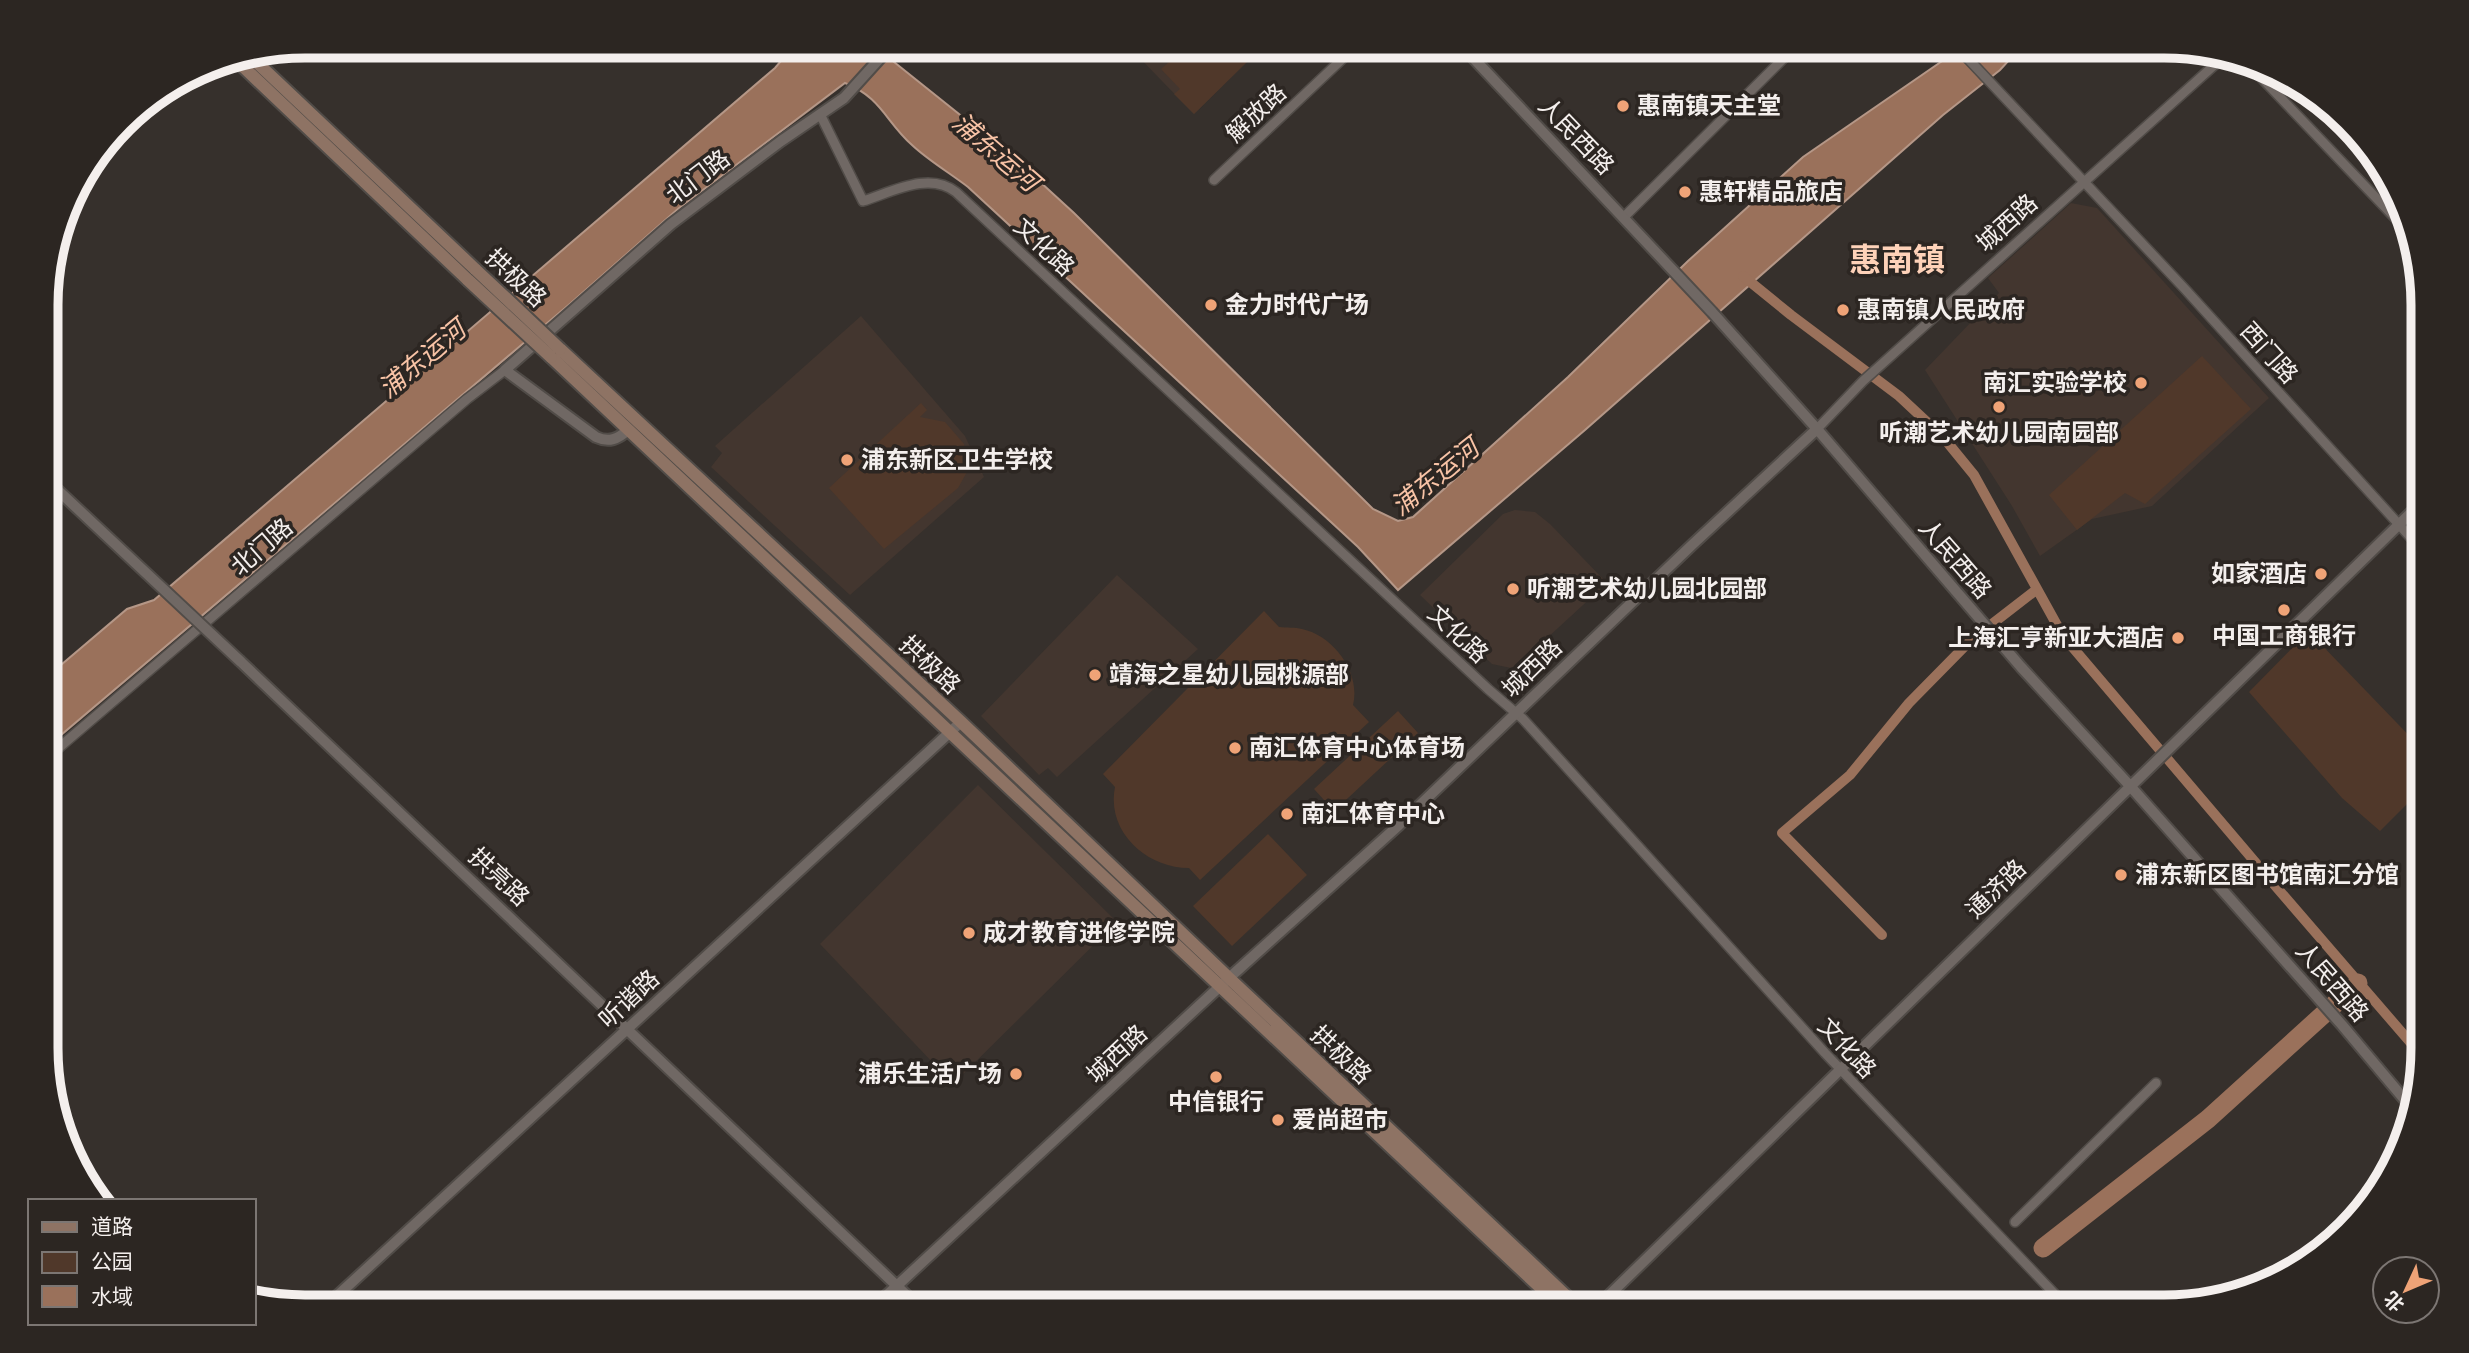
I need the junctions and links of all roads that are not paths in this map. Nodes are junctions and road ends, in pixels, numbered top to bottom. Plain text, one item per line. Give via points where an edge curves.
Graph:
1 (881, 58) edge
2 (1343, 58) edge
3 (1473, 58) edge
4 (1784, 58) edge
5 (1967, 58) edge
6 (257, 63) edge
7 (2216, 64) edge
8 (242, 66) edge
9 (2262, 79) edge
10 (820, 114) junction
11 (1214, 180) dead end
12 (2084, 182) junction
13 (1624, 217) junction
14 (2394, 217) edge
15 (472, 275) junction
16 (556, 353) junction
17 (505, 370) junction
18 (628, 429) junction
19 (1817, 429) junction
20 (58, 490) edge
21 (2411, 513) edge
22 (2398, 525) junction
23 (2411, 539) edge
24 (1516, 712) junction
25 (961, 722) junction
26 (950, 733) junction
27 (58, 748) edge
28 (2131, 787) junction
29 (1225, 982) junction
30 (628, 1029) junction
31 (1841, 1070) junction
32 (2157, 1083) dead end
33 (2405, 1100) edge
34 (2015, 1222) dead end
35 (897, 1286) junction
36 (338, 1295) edge
37 (887, 1295) edge
38 (906, 1295) edge
39 (1550, 1295) edge
40 (1565, 1295) edge
41 (1609, 1295) edge
42 (2056, 1295) edge

1 - 10 street, 北门路 via 849,93
2 - 11 street, 解放路
3 - 13 street, 人民西路
4 - 13 street
5 - 12 street, 西门路
6 - 15 main road, 拱极路
7 - 12 street, 城西路
8 - 15 main road, 拱极路
9 - 14 street
10 - 17 street, 北门路 via 671,224
10 - 24 street, 文化路 via 863,201 923,183 938,183 956,192
12 - 19 street, 城西路 via 1863,381
12 - 22 street, 西门路
13 - 19 street, 人民西路
15 - 16 main road, 拱极路, bridge
16 - 18 main road, 拱极路
16 - 25 main road, 拱极路
17 - 18 street via 596,437 614,439
17 - 27 street, 北门路
18 - 26 main road, 拱极路
19 - 24 street, 城西路
19 - 28 street, 人民西路 via 2011,656
20 - 30 street, 拱亮路, bridge
21 - 22 street, 通济路
22 - 23 street, 西门路
22 - 28 street, 通济路
24 - 29 street, 城西路
24 - 31 street, 文化路
25 - 26 street, 听谐路
25 - 29 main road, 拱极路
26 - 29 main road, 拱极路
26 - 30 street, 听谐路
28 - 31 street, 通济路
28 - 33 street, 人民西路
29 - 35 street, 城西路
29 - 39 main road, 拱极路
29 - 40 main road, 拱极路
30 - 35 street, 拱亮路
30 - 36 street, 听谐路
31 - 41 street, 通济路
31 - 42 street, 文化路
32 - 34 street
35 - 37 street, 城西路
35 - 38 street, 拱亮路

